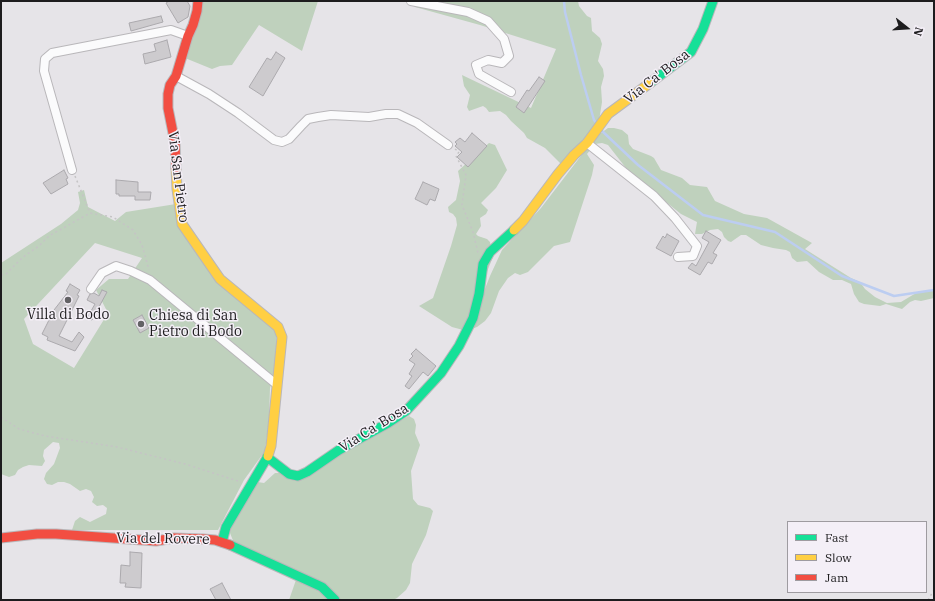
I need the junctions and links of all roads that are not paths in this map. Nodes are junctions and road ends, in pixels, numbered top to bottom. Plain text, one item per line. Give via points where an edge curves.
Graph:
1 (198, 1) edge
2 (411, 1) edge
3 (713, 1) edge
4 (188, 36) junction
5 (176, 76) junction
6 (511, 92) dead end
7 (587, 143) junction
8 (448, 145) road end
9 (72, 170) road end
10 (678, 257) dead end
11 (91, 289) dead end
12 (276, 384) junction
13 (267, 458) junction
14 (1, 538) edge
15 (222, 542) junction
16 (335, 600) edge

1 - 4 street, Via San Pietro
2 - 6 street via 468,12 488,21 504,39 509,56 502,63 488,60 476,65 479,74
3 - 7 street, Via Ca' Bosa via 692,52 608,114
4 - 5 street, Via San Pietro
4 - 9 street via 171,30 52,53 45,59 44,71
5 - 8 street via 209,94 274,140 289,140 308,120 318,117 398,114 417,122
5 - 12 street, Via San Pietro via 170,85 168,108 175,143 182,224 220,279 278,328 282,338
7 - 10 street via 654,196 675,218 697,246 693,256
7 - 13 street, Via Ca' Bosa via 558,174 523,221 490,252 483,264 479,294 472,318 459,346 441,373 406,411 298,476 289,474
11 - 12 street via 102,273 116,266 150,280
12 - 13 street, Via San Pietro via 271,446
13 - 15 street, Via San Pietro via 226,527
14 - 15 street, Via del Rovere via 56,534 156,541 174,538
15 - 16 street, Via del Rovere via 322,587

